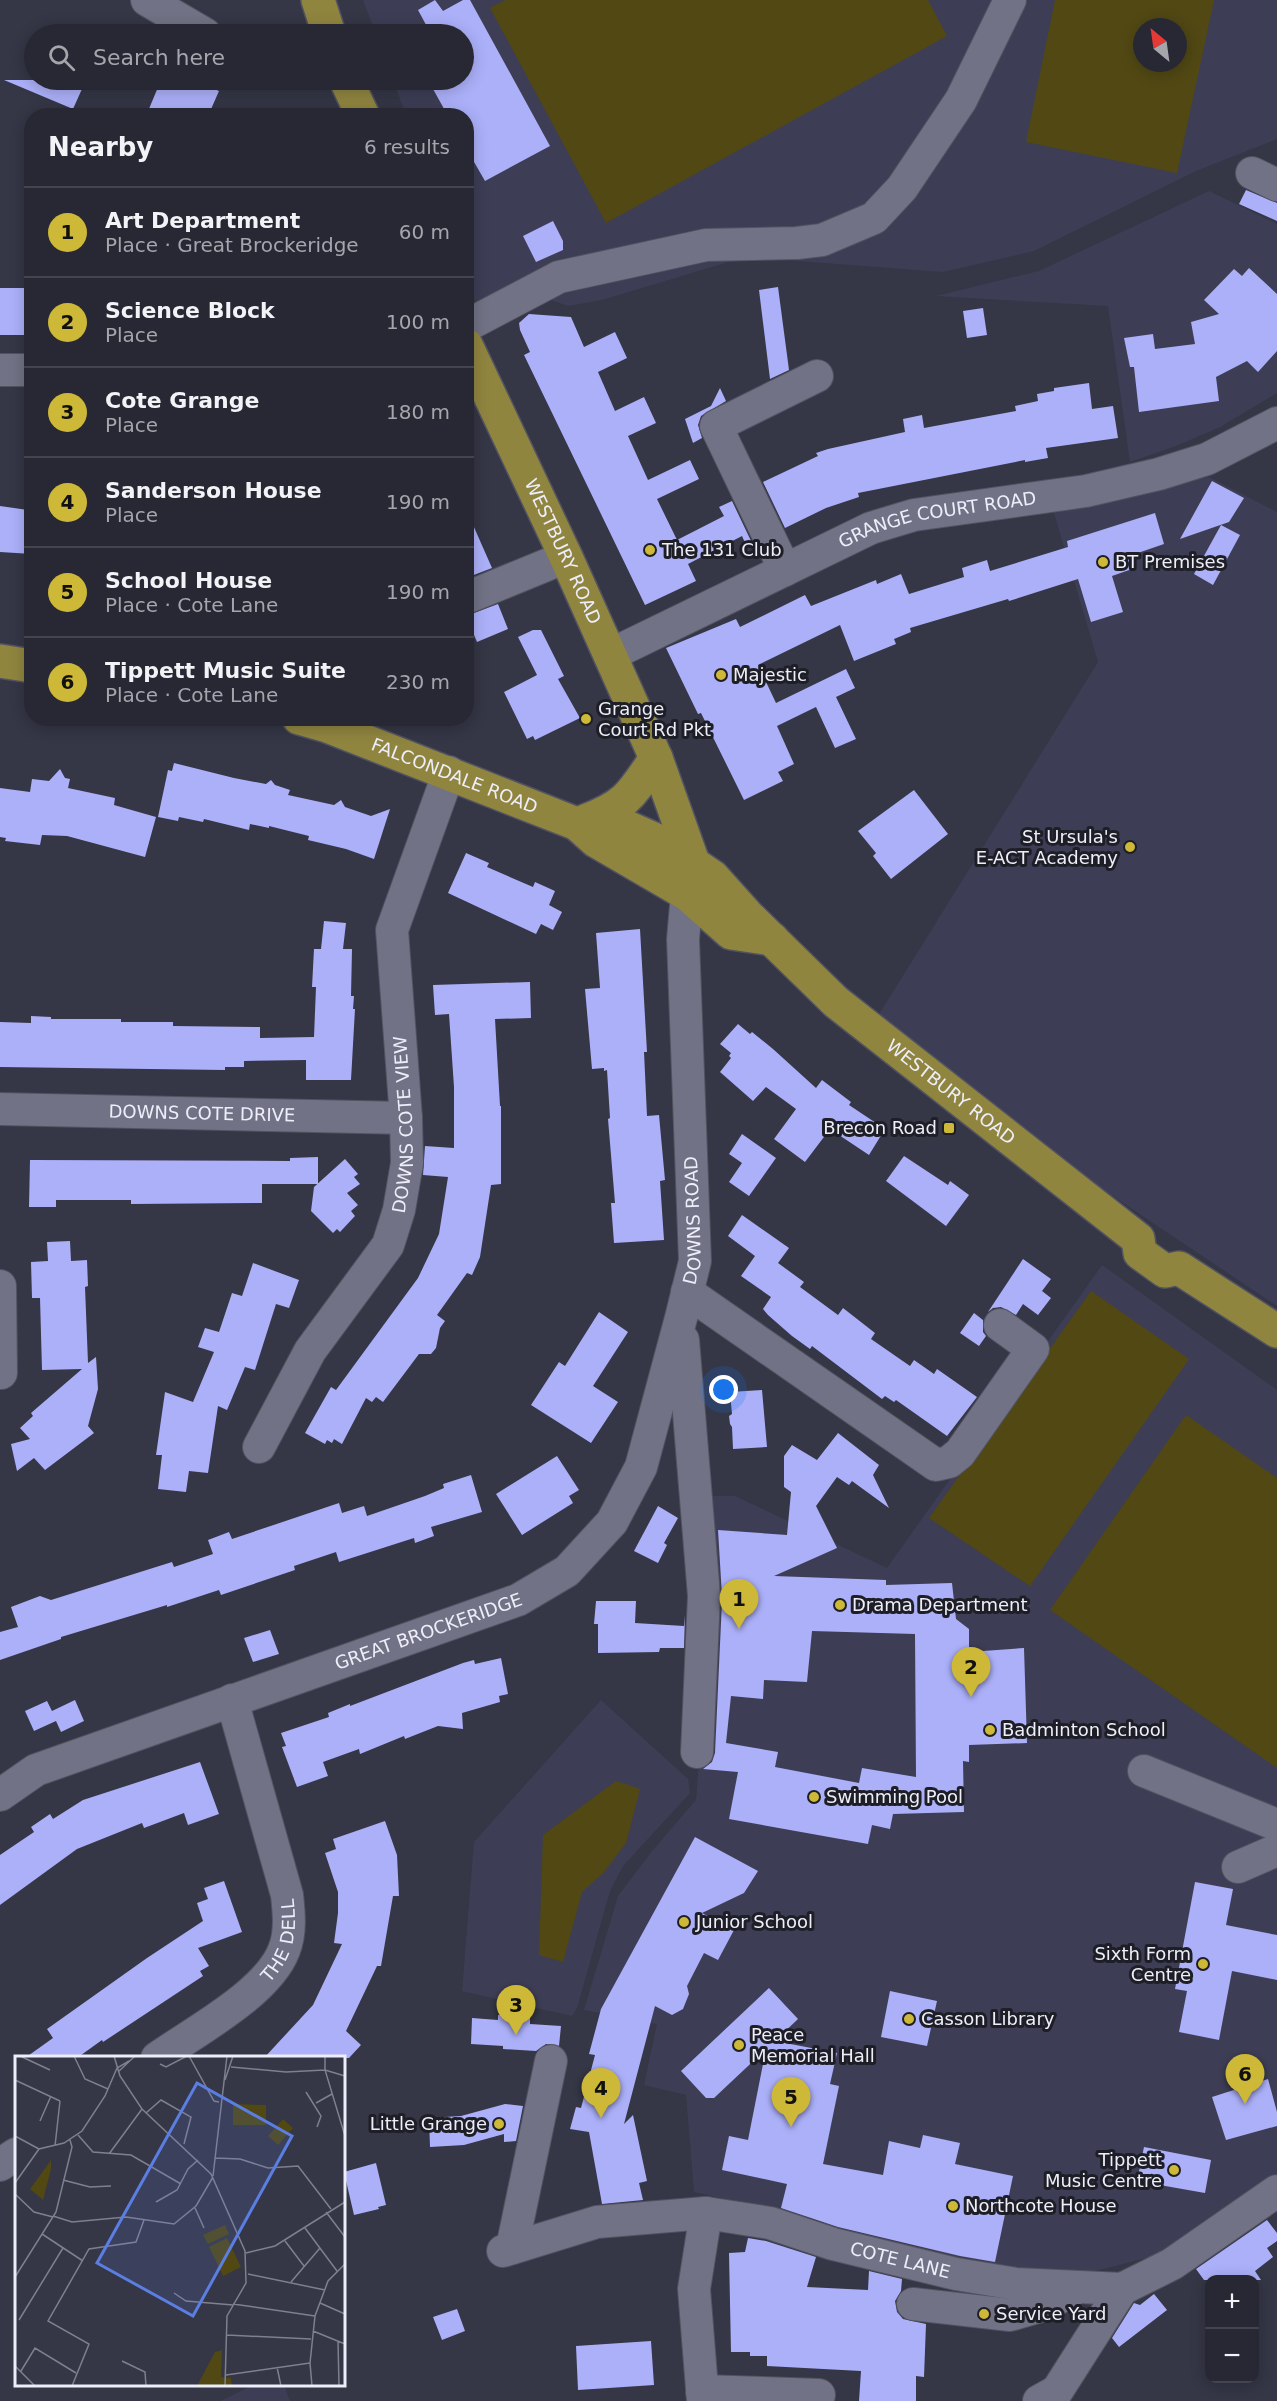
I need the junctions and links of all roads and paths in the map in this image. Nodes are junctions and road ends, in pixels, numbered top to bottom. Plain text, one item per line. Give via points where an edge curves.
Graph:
1 (147, 0) edge
2 (318, 0) edge
3 (1010, 0) edge
4 (188, 24) edge
5 (326, 24) edge
6 (351, 90) edge
7 (359, 108) edge
8 (474, 322) edge
9 (474, 362) edge
10 (0, 370) edge
11 (24, 370) edge
12 (818, 376) dead end
13 (1277, 423) edge
14 (566, 557) junction
15 (785, 570) junction
16 (474, 595) edge
17 (610, 655) junction
18 (0, 661) edge
19 (24, 665) edge
20 (327, 726) edge
21 (656, 759) junction
22 (449, 772) junction
23 (577, 824) junction
24 (691, 879) junction
25 (0, 1109) edge
26 (406, 1118) junction
27 (0, 1286) edge
28 (684, 1305) junction
29 (1000, 1326) dead end
30 (1277, 1331) edge
31 (1, 1373) edge
32 (259, 1447) dead end
33 (232, 1700) junction
34 (697, 1752) dead end
35 (1144, 1771) dead end
36 (0, 1795) edge
37 (1277, 1825) edge
38 (1277, 1850) edge
39 (1238, 1867) dead end
40 (160, 2056) edge
41 (551, 2061) dead end
42 (15, 2155) edge
43 (0, 2165) edge
44 (1277, 2191) edge
45 (706, 2213) junction
46 (1078, 2287) junction
47 (1122, 2289) junction
48 (913, 2304) dead end
49 (703, 2396) edge
50 (819, 2396) dead end
51 (1058, 2398) edge

1 - 4 street
2 - 5 main road
3 - 8 street via 961,100 902,188 874,218 822,240 706,245 559,278
6 - 7 main road
9 - 14 main road, WESTBURY ROAD
10 - 11 street
12 - 15 street via 716,426
13 - 15 street, GRANGE COURT ROAD via 1207,459 1159,474 1086,491 914,515 871,528
14 - 16 street
14 - 17 main road, WESTBURY ROAD
15 - 17 street, GRANGE COURT ROAD
17 - 21 main road, WESTBURY ROAD
18 - 19 main road
20 - 22 main road, FALCONDALE ROAD
21 - 23 main road via 630,797 609,812
21 - 24 main road, WESTBURY ROAD
22 - 23 main road, FALCONDALE ROAD
22 - 26 street, DOWNS COTE VIEW via 392,930
23 - 24 main road, WESTBURY ROAD via 618,823 663,843
24 - 28 street, DOWNS ROAD via 683,939 695,1262
24 - 30 main road, WESTBURY ROAD via 713,877 836,1002 1138,1239 1153,1236 1178,1254 1179,1268
25 - 26 street, DOWNS COTE DRIVE
26 - 32 street, DOWNS COTE VIEW via 407,1163 388,1245 310,1351
27 - 31 street
28 - 29 street, DOWNS ROAD via 936,1465 949,1462 960,1453 1033,1349
28 - 33 street, GREAT BROCKERIDGE via 641,1467 612,1522 567,1571 518,1600
28 - 34 street via 704,1596
33 - 36 street, GREAT BROCKERIDGE via 36,1770
33 - 40 street, THE DELL via 287,1895 289,1922 284,1950 254,1991
35 - 37 street
38 - 39 street
41 - 45 street, COTE LANE via 508,2250 597,2222
42 - 43 street
44 - 47 street, COTE LANE via 1172,2264
45 - 46 street, COTE LANE via 770,2223 832,2244 956,2274 1016,2284
45 - 49 street via 694,2289
46 - 47 street, COTE LANE
46 - 48 street via 1048,2304 1010,2315
47 - 51 street
49 - 50 street

